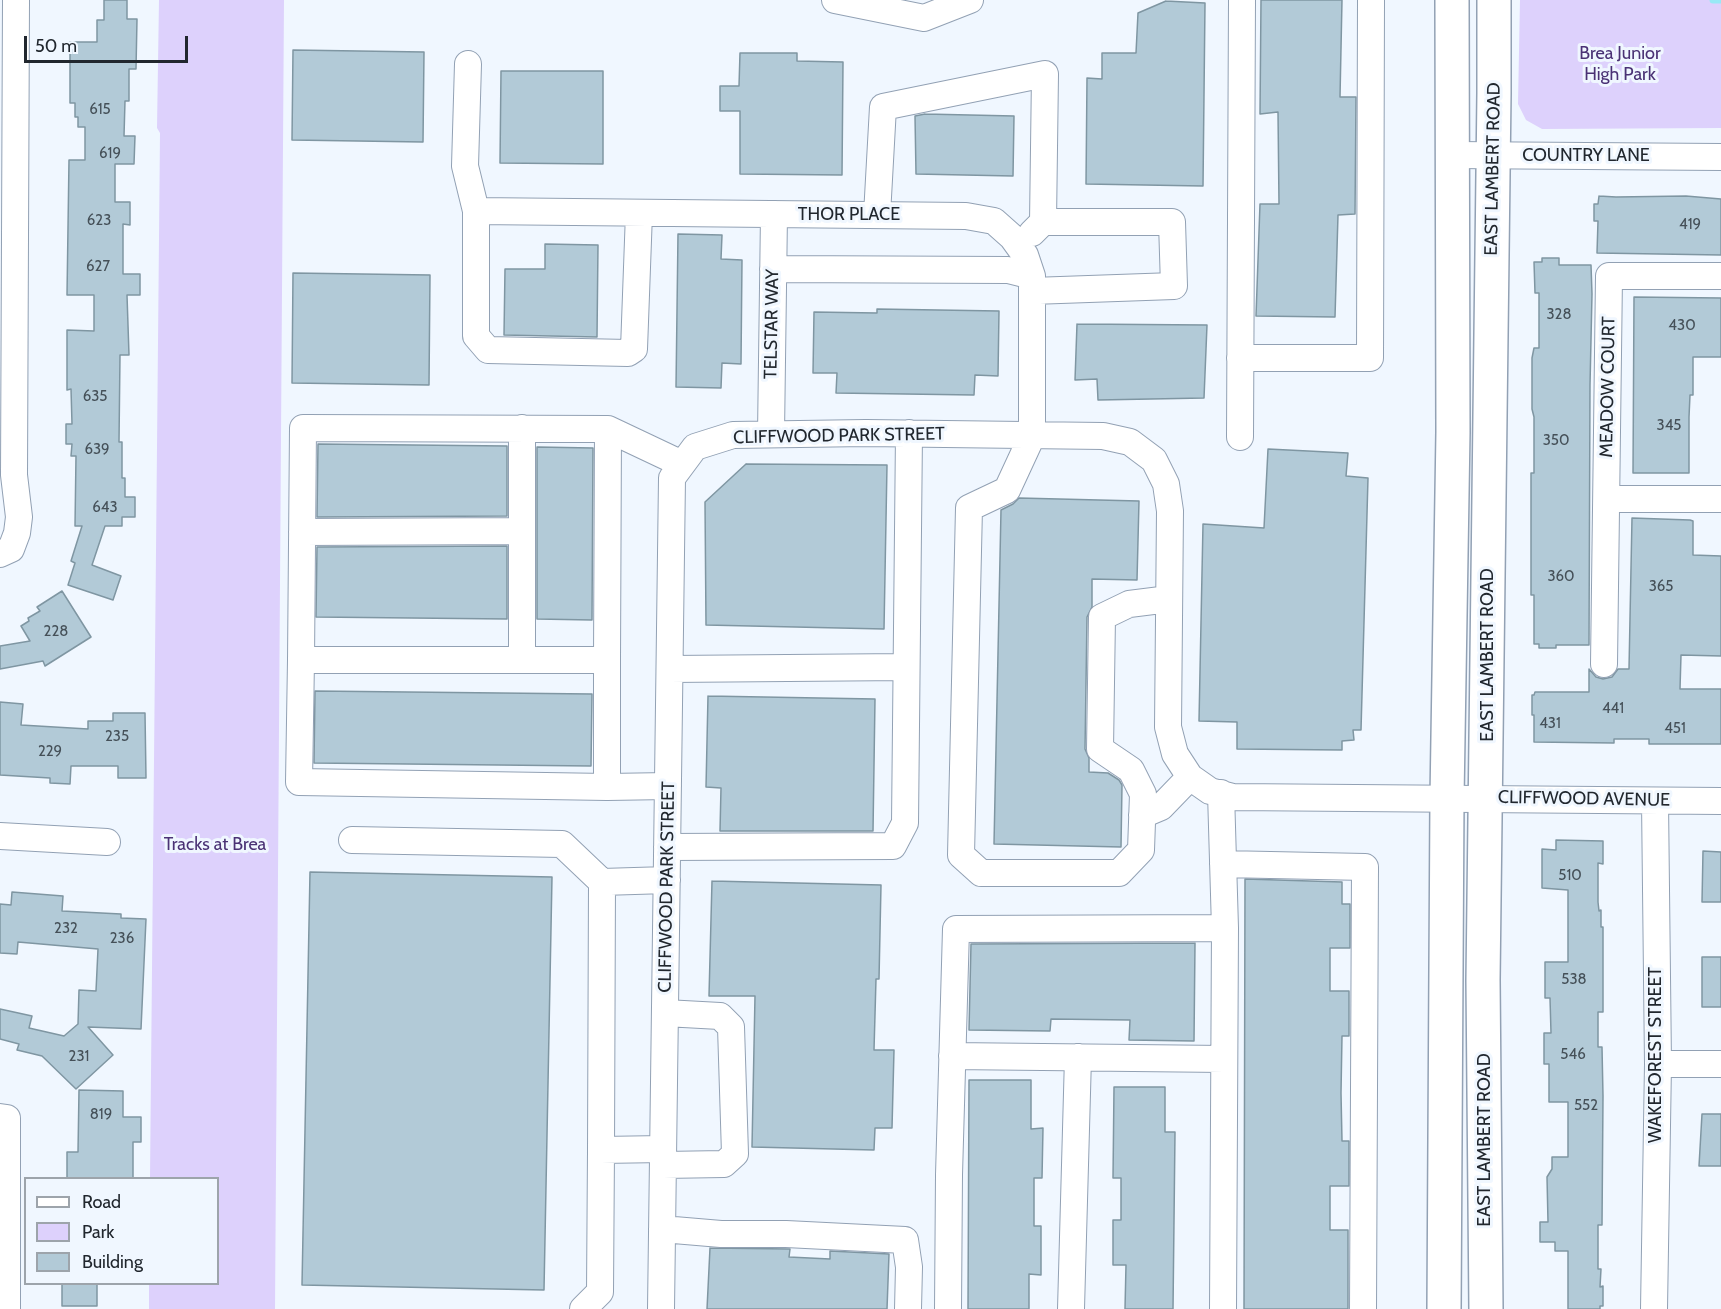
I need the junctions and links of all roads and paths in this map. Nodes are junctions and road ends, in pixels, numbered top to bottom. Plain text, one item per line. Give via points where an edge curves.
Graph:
1 (16, 0) edge
2 (835, 0) edge
3 (970, 0) edge
4 (1242, 0) edge
5 (1371, 0) edge
6 (1452, 0) edge
7 (1494, 0) edge
8 (8, 42) edge
9 (468, 64) dead end
10 (1452, 155) junction
11 (1494, 155) junction
12 (1721, 157) edge
13 (476, 211) junction
14 (639, 213) junction
15 (774, 214) junction
16 (877, 215) junction
17 (1043, 222) junction
18 (1019, 247) junction
19 (773, 269) junction
20 (1721, 276) edge
21 (1032, 283) junction
22 (1240, 358) junction
23 (522, 428) junction
24 (608, 429) junction
25 (909, 433) junction
26 (771, 434) junction
27 (1032, 436) junction
28 (1240, 437) dead end
29 (682, 464) junction
30 (1607, 499) junction
31 (1721, 499) edge
32 (522, 531) junction
33 (302, 532) junction
34 (6, 552) edge
35 (1169, 599) junction
36 (301, 660) junction
37 (522, 660) junction
38 (607, 660) junction
39 (1604, 664) dead end
40 (905, 667) junction
41 (670, 669) junction
42 (1190, 777) junction
43 (668, 786) junction
44 (607, 787) junction
45 (1221, 793) junction
46 (1447, 798) junction
47 (1487, 798) junction
48 (1655, 801) junction
49 (1721, 801) edge
50 (1142, 815) junction
51 (0, 836) edge
52 (352, 840) dead end
53 (107, 842) dead end
54 (668, 847) junction
55 (1223, 864) junction
56 (667, 880) junction
57 (602, 882) junction
58 (1225, 928) junction
59 (665, 1013) junction
60 (952, 1056) junction
61 (1078, 1058) junction
62 (1224, 1059) junction
63 (1658, 1064) junction
64 (1721, 1064) edge
65 (4, 1117) edge
66 (601, 1150) junction
67 (663, 1157) junction
68 (663, 1229) junction
69 (7, 1309) edge
70 (583, 1309) edge
71 (662, 1309) edge
72 (908, 1309) edge
73 (948, 1309) edge
74 (1071, 1309) edge
75 (1224, 1309) edge
76 (1363, 1309) edge
77 (1444, 1309) edge
78 (1486, 1309) edge
79 (1654, 1309) edge

1 - 8 street
2 - 3 street via 924,18
4 - 22 street
5 - 22 street via 1370,358
6 - 10 main road, EAST LAMBERT ROAD
7 - 11 main road, EAST LAMBERT ROAD
8 - 34 street via 14,475 18,517 17,533
9 - 13 street via 465,166
10 - 11 street, COUNTRY LANE
10 - 46 main road, EAST LAMBERT ROAD
11 - 12 street, COUNTRY LANE
11 - 47 main road, EAST LAMBERT ROAD
13 - 14 street, THOR PLACE
13 - 14 street via 476,336 488,350 616,353 634,349
14 - 15 street, THOR PLACE
15 - 16 street, THOR PLACE
15 - 19 street, TELSTAR WAY
16 - 17 street via 883,107 1045,74
16 - 18 street, THOR PLACE via 966,216 994,221
17 - 18 street
17 - 21 street via 1172,222 1174,286
18 - 21 street, THOR PLACE
19 - 21 street via 1008,270
19 - 26 street, TELSTAR WAY
20 - 30 street, MEADOW COURT via 1610,276
21 - 27 street, THOR PLACE
22 - 28 street
23 - 24 street
23 - 32 street
23 - 33 street via 303,428
24 - 29 street
24 - 38 street
25 - 26 street, CLIFFWOOD PARK STREET
25 - 27 street, CLIFFWOOD PARK STREET
25 - 40 street
26 - 29 street, CLIFFWOOD PARK STREET via 733,435 694,447
27 - 35 street, CLIFFWOOD PARK STREET via 1103,436 1130,442 1154,460 1166,484 1170,511
27 - 50 street via 1007,490 969,508 962,855 981,873 1119,873 1141,850
29 - 41 street, CLIFFWOOD PARK STREET via 672,478
30 - 31 street
30 - 39 street, MEADOW COURT
32 - 33 street
32 - 37 street
33 - 36 street
35 - 42 street, CLIFFWOOD PARK STREET via 1168,727 1175,754
35 - 50 street via 1129,604 1102,617 1100,749 1131,770 1143,794
36 - 37 street
36 - 44 street via 299,782
37 - 38 street
38 - 44 street
40 - 41 street
40 - 54 street via 905,823 893,846
41 - 43 street, CLIFFWOOD PARK STREET
42 - 45 street, CLIFFWOOD PARK STREET via 1210,791
42 - 50 street via 1161,807
43 - 44 street
43 - 54 street, CLIFFWOOD PARK STREET
45 - 46 street, CLIFFWOOD PARK STREET via 1233,797
45 - 55 street
46 - 47 street, CLIFFWOOD AVENUE
46 - 77 main road, EAST LAMBERT ROAD
47 - 48 street, CLIFFWOOD AVENUE
47 - 78 main road, EAST LAMBERT ROAD
48 - 49 street, CLIFFWOOD AVENUE
48 - 63 street, WAKEFOREST STREET
51 - 53 street
52 - 57 street via 562,844
54 - 56 street, CLIFFWOOD PARK STREET
55 - 58 street
55 - 76 street via 1365,867
56 - 57 street
56 - 59 street, CLIFFWOOD PARK STREET
57 - 66 street
58 - 60 street via 956,929
58 - 62 street
59 - 67 street, CLIFFWOOD PARK STREET
59 - 67 street via 720,1016 730,1027 735,1154 724,1164
60 - 61 street
60 - 73 street
61 - 62 street
61 - 74 street
62 - 75 street
63 - 64 street
63 - 79 street, WAKEFOREST STREET
65 - 69 street
66 - 67 street
66 - 70 street via 600,1292
67 - 68 street, CLIFFWOOD PARK STREET
68 - 71 street, CLIFFWOOD PARK STREET
68 - 72 street via 905,1240

